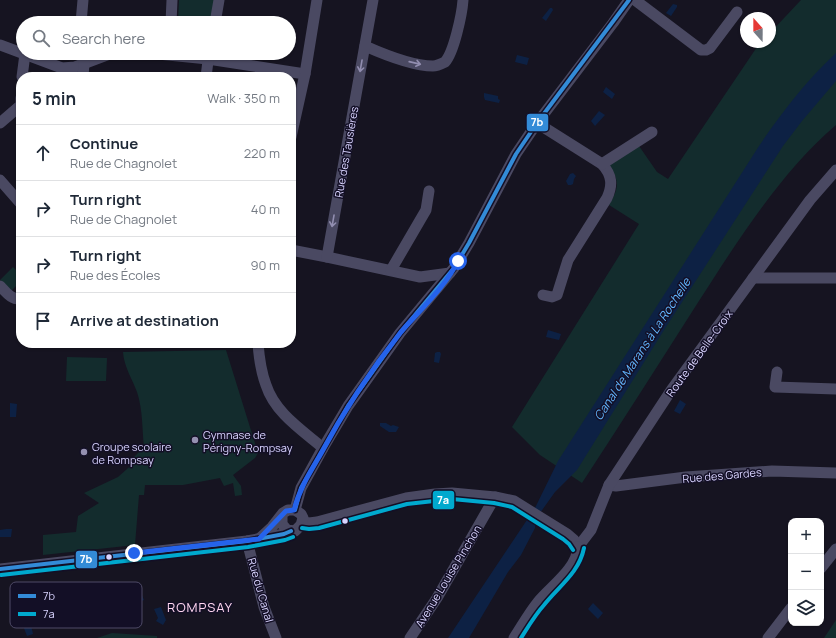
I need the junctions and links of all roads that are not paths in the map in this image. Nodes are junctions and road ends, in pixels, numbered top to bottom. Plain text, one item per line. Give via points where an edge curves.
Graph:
1 (83, 0) edge
2 (172, 0) edge
3 (220, 0) edge
4 (317, 0) edge
5 (373, 0) edge
6 (463, 0) edge
7 (629, 0) edge
8 (635, 0) edge
9 (738, 12) dead end
10 (82, 16) edge
11 (171, 16) edge
12 (217, 16) edge
13 (0, 45) edge
14 (365, 46) junction
15 (16, 51) edge
16 (24, 60) edge
17 (41, 60) edge
18 (89, 60) edge
19 (208, 60) edge
20 (230, 60) edge
21 (84, 63) junction
22 (23, 72) edge
23 (83, 72) edge
24 (207, 72) edge
25 (293, 72) edge
26 (296, 72) edge
27 (304, 74) junction
28 (16, 109) edge
29 (296, 113) edge
30 (0, 123) edge
31 (537, 123) junction
32 (652, 132) dead end
33 (602, 164) junction
34 (836, 170) edge
35 (0, 180) edge
36 (428, 191) dead end
37 (16, 198) edge
38 (296, 251) edge
39 (327, 257) junction
40 (391, 270) junction
41 (450, 273) junction
42 (420, 277) junction
43 (753, 278) junction
44 (836, 278) edge
45 (0, 286) edge
46 (436, 292) junction
47 (543, 295) dead end
48 (16, 300) edge
49 (258, 348) edge
50 (777, 372) dead end
51 (836, 389) edge
52 (323, 448) junction
53 (836, 473) edge
54 (609, 485) junction
55 (473, 495) junction
56 (495, 497) junction
57 (294, 510) junction
58 (485, 514) junction
59 (282, 516) junction
60 (303, 522) junction
61 (291, 531) junction
62 (259, 539) junction
63 (248, 541) junction
64 (578, 547) junction
65 (836, 549) edge
66 (824, 564) edge
67 (0, 569) edge
68 (788, 612) edge
69 (519, 636) edge
70 (276, 638) edge
71 (410, 638) edge
72 (768, 638) edge

1 - 10 street
2 - 11 street
3 - 12 street
4 - 27 street
5 - 14 street, Rue des Tausières
14 -> 6 street via 417,63 433,66 445,62 450,55 462,14
7 - 31 street
8 - 9 street via 701,50 710,48
13 - 15 street
14 -> 39 street, Rue des Tausières
16 - 22 street
17 - 21 street via 62,68
18 - 21 street
19 - 24 street
20 - 25 street
21 - 23 street
26 - 27 street
27 - 29 street
28 - 30 street
31 - 33 street
31 - 41 street via 516,154 469,243
32 - 33 street
33 - 47 street via 610,174 610,191 568,260 557,295
34 - 43 street, Route de Belle-Croix via 810,200
35 - 37 street
36 - 40 street via 426,210
38 - 39 street
39 - 40 street
40 - 42 street
41 - 42 street
41 - 46 street
42 - 46 street
43 - 44 street
43 - 54 street, Route de Belle-Croix via 672,390
45 - 48 street
46 - 52 street via 400,333 348,406
49 - 52 street via 260,365 271,398 286,416
50 - 51 street via 775,387
52 - 57 street via 302,488
53 - 54 street, Rue des Gardes via 772,471
54 - 64 street, Route de Belle-Croix via 591,530
55 - 56 street
55 - 58 street, Avenue Louise Pinchon
55 - 60 street via 446,493 420,496 317,522
56 - 58 street, Avenue Louise Pinchon
56 - 64 street via 522,504 571,537
57 - 59 street via 286,511
57 - 60 street via 301,514
58 - 71 street, Avenue Louise Pinchon via 437,598
59 - 61 street via 282,524
59 - 62 street
60 - 61 street via 298,529
61 - 62 street
62 - 63 street
63 - 67 street
63 - 70 street, Rue du Canal via 264,607
64 - 69 street, Route de Belle-Croix via 572,564 544,594
65 - 66 street
68 - 72 street

